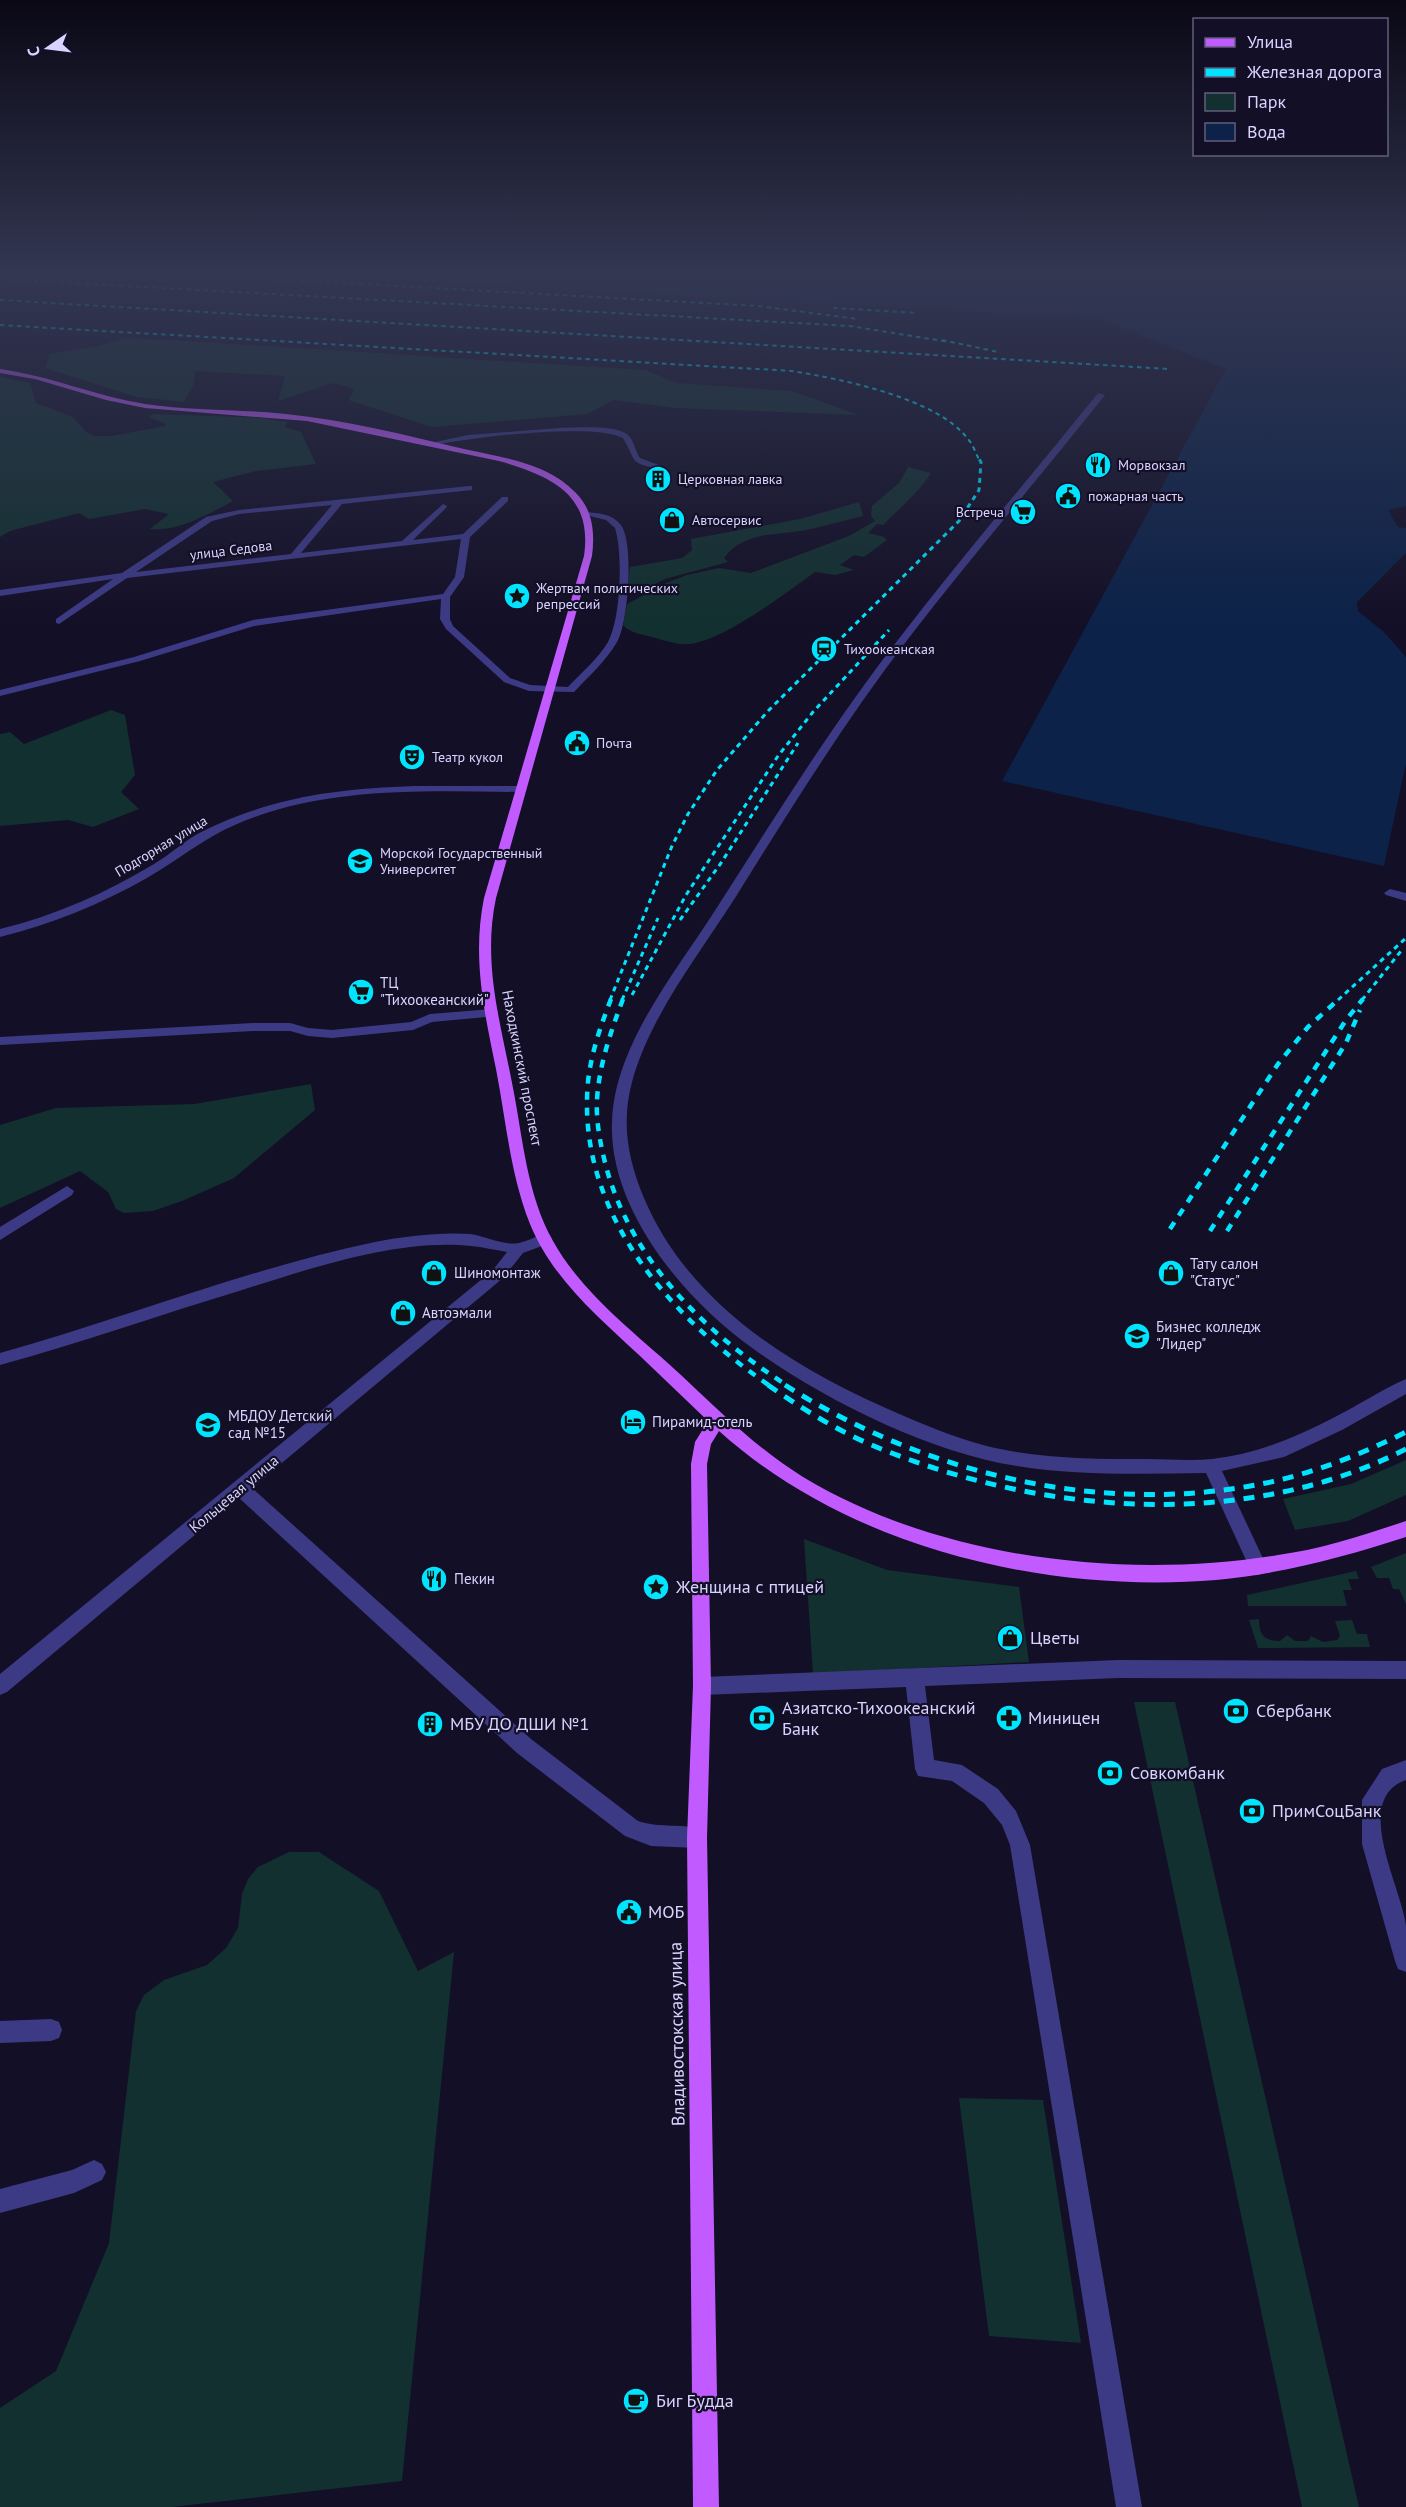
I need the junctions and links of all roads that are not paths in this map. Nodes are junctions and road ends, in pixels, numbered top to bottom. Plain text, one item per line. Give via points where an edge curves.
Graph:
1 (75, 390) edge
2 (1101, 395) dead end
3 (430, 444) junction
4 (660, 467) dead end
5 (470, 488) dead end
6 (505, 499) dead end
7 (340, 501) junction
8 (443, 506) dead end
9 (586, 514) junction
10 (466, 536) junction
11 (405, 543) junction
12 (294, 555) junction
13 (124, 576) junction
14 (0, 593) edge
15 (446, 596) junction
16 (60, 621) dead end
17 (549, 689) junction
18 (0, 693) edge
19 (520, 789) junction
20 (1390, 893) dead end
21 (1406, 897) edge
22 (0, 933) edge
23 (492, 1013) junction
24 (0, 1041) edge
25 (67, 1191) dead end
26 (0, 1234) edge
27 (545, 1239) junction
28 (518, 1250) junction
29 (0, 1359) edge
30 (1406, 1386) edge
31 (717, 1421) junction
32 (1211, 1466) junction
33 (241, 1488) junction
34 (1406, 1529) edge
35 (1258, 1567) junction
36 (1406, 1670) edge
37 (914, 1677) junction
38 (0, 1686) edge
39 (702, 1686) junction
40 (1406, 1770) edge
41 (697, 1838) junction
42 (1406, 1961) edge
43 (51, 2030) dead end
44 (0, 2032) edge
45 (94, 2172) dead end
46 (0, 2201) edge
47 (706, 2507) edge
48 (1129, 2507) edge

1 - 3 main road via 125,403 178,410 308,418
2 - 32 street via 904,638 829,741 645,1030 624,1082 620,1143 637,1206 687,1280 725,1318 810,1379 869,1409 987,1453 1073,1466
3 - 4 street via 493,435 601,430 621,434 634,457
3 - 9 main road via 537,472 572,493
5 - 7 street
6 - 10 street
7 - 12 street
7 - 13 street via 209,519
8 - 11 street
9 - 17 main road, Находкинский проспект via 590,531 588,556
9 - 17 street via 609,518 621,530 625,556 615,639 571,690
10 - 11 street, улица Седова
10 - 15 street via 456,587
11 - 12 street, улица Седова
12 - 13 street, улица Седова
13 - 14 street, улица Седова
13 - 16 street
15 - 17 street via 445,619 454,634 507,680
15 - 18 street via 253,623 137,659
17 - 19 main road, Находкинский проспект
19 - 22 street, Подгорная улица via 437,789 298,801 252,814 205,835 161,865 67,913
19 - 23 main road, Находкинский проспект via 486,916 485,963
20 - 21 street
23 - 24 street via 430,1018 413,1026 332,1034 290,1027
23 - 27 main road, Находкинский проспект via 524,1179
25 - 26 street
27 - 28 street, Кольцевая улица
27 - 31 main road, Находкинский проспект via 557,1261 586,1294
28 - 29 street via 470,1240 378,1247 304,1265
28 - 33 street, Кольцевая улица via 498,1274
30 - 32 street via 1278,1452
31 - 35 main road, Находкинский проспект via 784,1474 823,1496 867,1517 979,1555 1106,1574 1215,1572
31 - 39 main road, Владивостокская улица via 703,1442 699,1464
32 - 35 street
33 - 38 street, Кольцевая улица
33 - 41 street via 524,1746 632,1829 651,1836
34 - 35 main road, Находкинский проспект via 1340,1551
36 - 37 street via 1118,1669
37 - 39 street
37 - 48 street via 925,1769 955,1772 991,1796 1009,1818 1020,1845
39 - 41 main road, Владивостокская улица
40 - 42 street via 1389,1776 1372,1800 1372,1844
41 - 47 main road, Владивостокская улица
43 - 44 street
45 - 46 street

